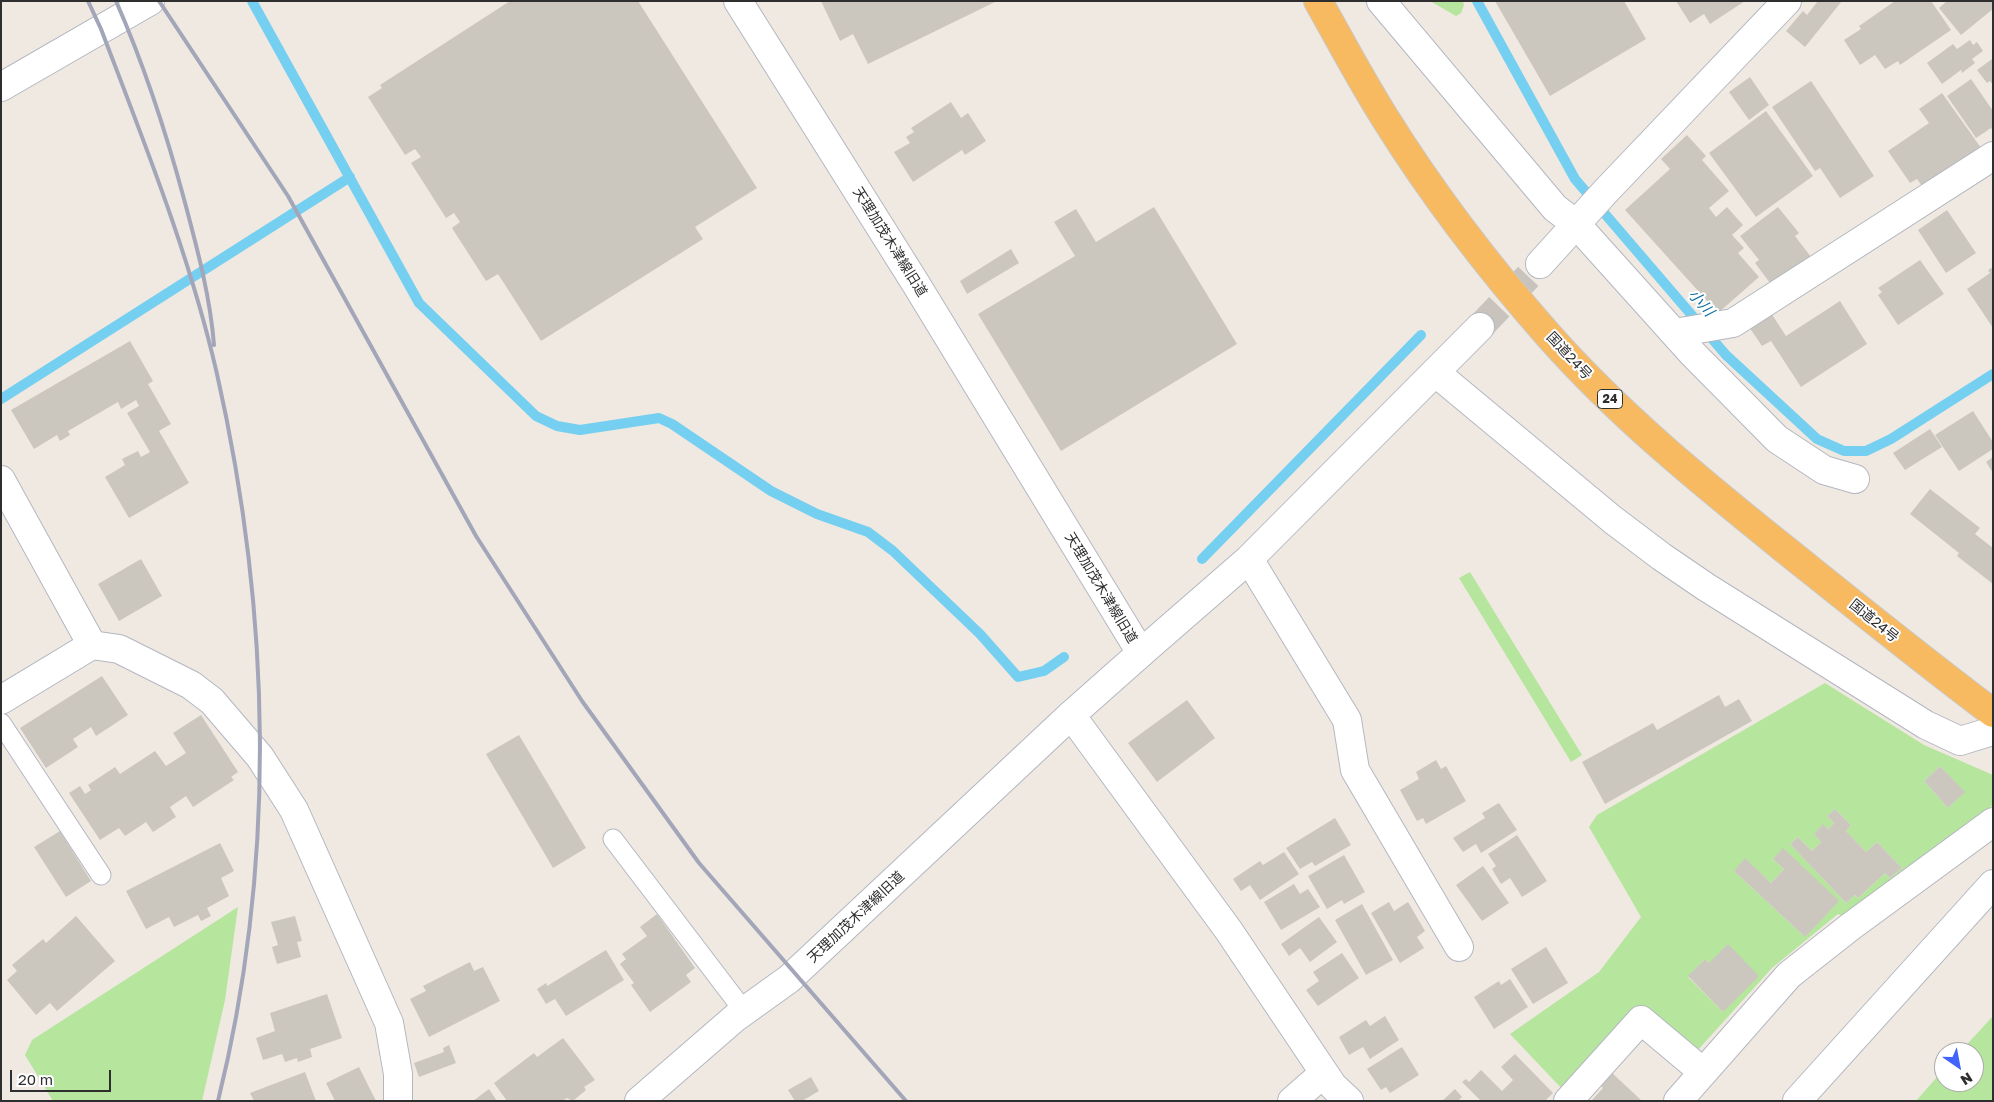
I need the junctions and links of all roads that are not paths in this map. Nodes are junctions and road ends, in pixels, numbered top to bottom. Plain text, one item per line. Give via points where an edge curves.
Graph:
1 (150, 1) edge
2 (738, 1) edge
3 (1318, 1) edge
4 (1381, 1) edge
5 (1787, 1) edge
6 (1, 87) edge
7 (1993, 156) edge
8 (1579, 222) junction
9 (1540, 264) tunnel mouth
10 (1480, 327) tunnel mouth
11 (1679, 333) junction
12 (1436, 373) junction
13 (1855, 479) dead end
14 (1, 480) edge
15 (1249, 559) junction
16 (92, 645) junction
17 (1141, 652) junction
18 (1, 700) edge
19 (1993, 713) edge
20 (1071, 715) junction
21 (1, 723) edge
22 (1993, 731) edge
23 (1993, 822) edge
24 (613, 838) dead end
25 (101, 875) dead end
26 (1993, 884) edge
27 (1459, 947) dead end
28 (744, 1011) junction
29 (1703, 1072) junction
30 (1324, 1073) junction
31 (1345, 1100) edge
32 (398, 1101) edge
33 (639, 1101) edge
34 (1292, 1101) edge
35 (1568, 1101) edge
36 (1678, 1101) edge
37 (1797, 1101) edge

1 - 6 street
2 - 17 street, 天理加茂木津線旧道
3 - 19 highway, 国道24号 / 24 via 1384,116 1431,187 1550,337 1645,433 1697,478
4 - 8 street via 1555,208
5 - 8 street
7 - 11 street via 1741,317 1722,326
8 - 9 street
8 - 11 street
10 - 12 street
11 - 13 street via 1692,353 1777,439 1824,470
12 - 15 street
12 - 22 street via 1612,520 1706,587 1926,725 1960,741
14 - 16 street
15 - 17 street
15 - 27 street via 1347,720 1356,770
16 - 18 street
16 - 32 street via 119,649 191,685 212,702 273,775 294,810 389,1023 398,1074
17 - 20 street, 天理加茂木津線旧道
20 - 28 street, 天理加茂木津線旧道 via 789,980
20 - 30 street via 1229,931
21 - 25 lane
23 - 29 street via 1789,975
24 - 28 lane
26 - 37 street
28 - 33 street, 天理加茂木津線旧道
29 - 35 street via 1641,1020
29 - 36 street
30 - 31 street
30 - 34 street

